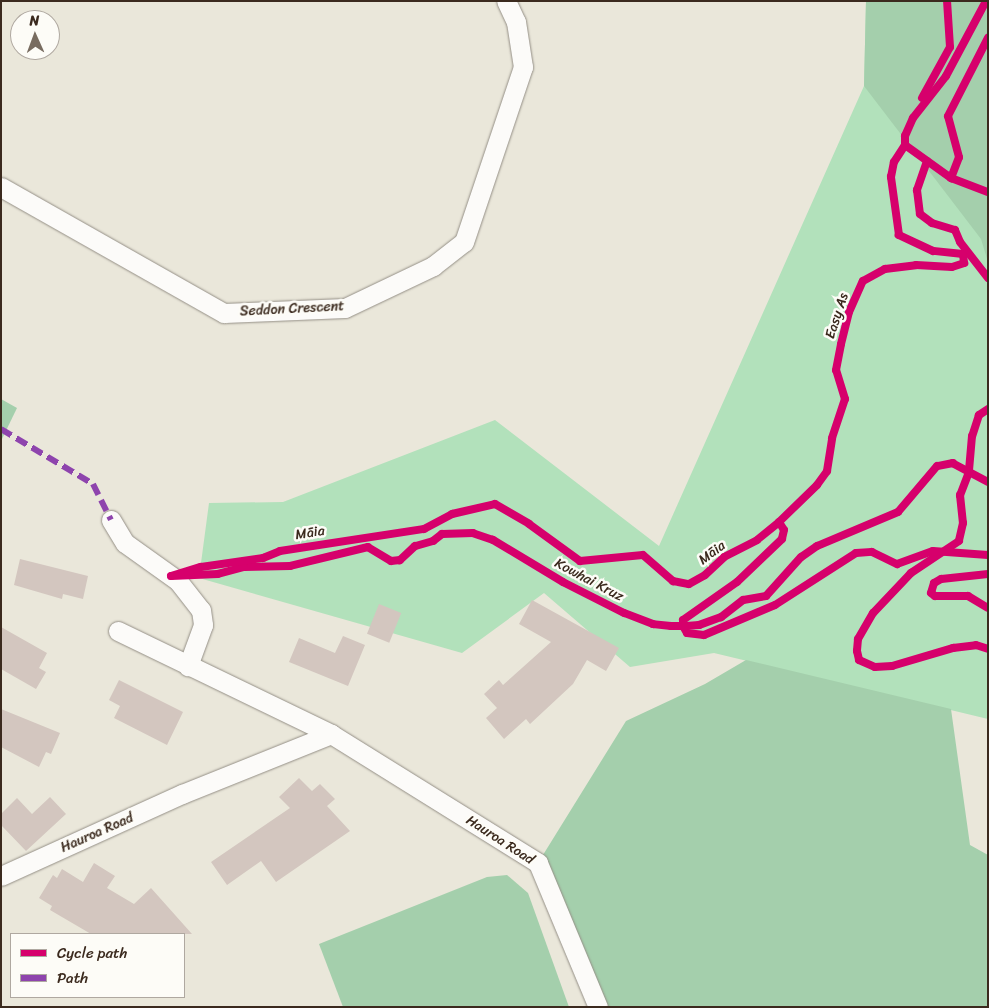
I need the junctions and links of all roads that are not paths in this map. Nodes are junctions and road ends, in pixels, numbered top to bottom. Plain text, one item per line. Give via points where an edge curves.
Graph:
1 (506, 1) edge
2 (1, 188) edge
3 (111, 520) dead end
4 (118, 632) dead end
5 (188, 666) junction
6 (331, 734) junction
7 (1, 876) edge
8 (598, 1007) edge

1 - 2 street, Seddon Crescent via 516,22 523,67 464,242 433,266 345,308 224,313
3 - 5 street via 125,543 178,581 201,610 204,625
4 - 5 street, Hauroa Road
5 - 6 street, Hauroa Road
6 - 7 street, Hauroa Road via 182,794
6 - 8 street, Hauroa Road via 538,863

